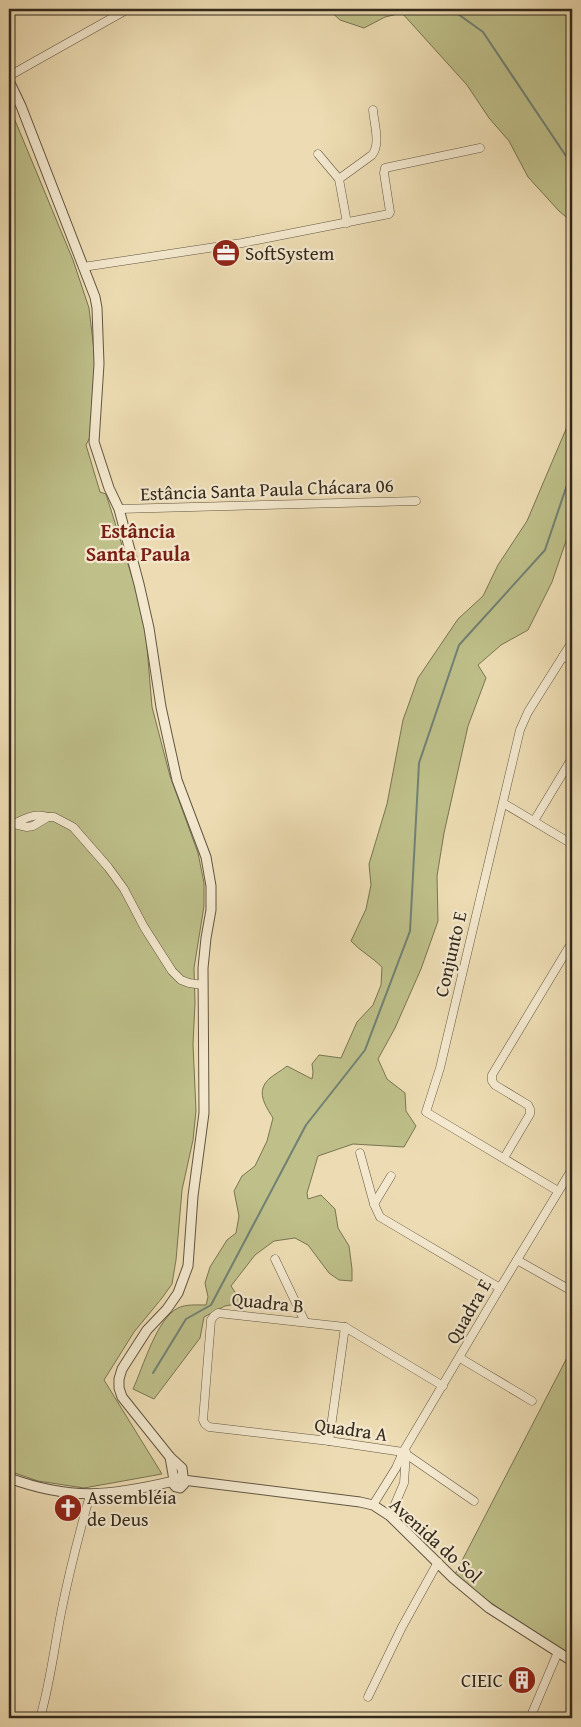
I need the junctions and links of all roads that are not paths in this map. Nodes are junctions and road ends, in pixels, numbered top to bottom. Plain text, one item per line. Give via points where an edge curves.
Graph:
1 (128, 9) edge
2 (9, 76) edge
3 (9, 82) edge
4 (373, 110) dead end
5 (480, 148) dead end
6 (318, 154) dead end
7 (338, 180) junction
8 (347, 223) junction
9 (83, 267) junction
10 (416, 501) dead end
11 (119, 509) junction
12 (572, 642) edge
13 (563, 656) junction
14 (572, 661) edge
15 (572, 758) edge
16 (503, 803) junction
17 (534, 821) junction
18 (11, 825) edge
19 (572, 844) edge
20 (572, 942) edge
21 (203, 985) junction
22 (360, 1153) dead end
23 (504, 1158) junction
24 (572, 1169) edge
25 (391, 1176) dead end
26 (558, 1191) junction
27 (374, 1204) junction
28 (275, 1259) dead end
29 (518, 1260) junction
30 (500, 1288) junction
31 (572, 1291) edge
32 (305, 1322) junction
33 (345, 1327) junction
34 (460, 1358) junction
35 (443, 1386) junction
36 (532, 1401) dead end
37 (209, 1426) joint
38 (329, 1441) junction
39 (405, 1452) junction
40 (9, 1478) edge
41 (179, 1483) junction
42 (90, 1495) junction
43 (474, 1501) dead end
44 (373, 1505) junction
45 (390, 1516) junction
46 (438, 1562) junction
47 (558, 1652) junction
48 (572, 1661) edge
49 (368, 1697) dead end
50 (40, 1718) edge
51 (530, 1718) edge

1 - 2 street
3 - 9 street
4 - 7 street via 376,150
5 - 8 street via 385,168 390,214
6 - 7 street
7 - 8 street
8 - 9 street
9 - 11 street via 97,308 99,364 94,442
10 - 11 street, Estância Santa Paula Chácara 06
11 - 21 street via 149,628 161,707 177,780 206,857 211,910
12 - 13 street, Conjunto E
13 - 14 street
13 - 16 street, Conjunto E via 520,730
15 - 17 street
16 - 17 street
16 - 23 street, Conjunto E via 440,1068 426,1112
17 - 19 street
18 - 21 street via 33,826 54,817 73,827 124,889 172,972 181,980
20 - 23 street via 492,1075 496,1085 530,1109
21 - 41 street via 204,1113 194,1180 188,1266 178,1293 147,1330 118,1379 122,1397 182,1468
22 - 27 street
23 - 26 street
24 - 26 street, Quadra E
25 - 27 street
26 - 29 street, Quadra E
27 - 30 street via 380,1217
28 - 32 street
29 - 30 street, Quadra E
29 - 31 street
30 - 34 street, Quadra E
32 - 33 street, Quadra B
32 - 37 street, Quadra B via 218,1313 214,1316 211,1320 203,1420
33 - 35 street, Quadra B
33 - 38 street
34 - 35 street, Quadra E
34 - 36 street
35 - 39 street, Quadra E
37 - 38 street, Quadra A
38 - 39 street, Quadra A
39 - 43 street, Quadra A
39 - 44 street, Quadra E
39 - 45 street via 404,1483
40 - 42 street, Avenida do Sol via 52,1491
41 - 42 street, Avenida do Sol
41 - 44 street, Avenida do Sol via 239,1486
42 - 50 street
44 - 45 street, Avenida do Sol
45 - 46 street, Avenida do Sol
46 - 47 street, Avenida do Sol via 489,1608
46 - 49 street
47 - 48 street, Avenida do Sol
47 - 51 street

